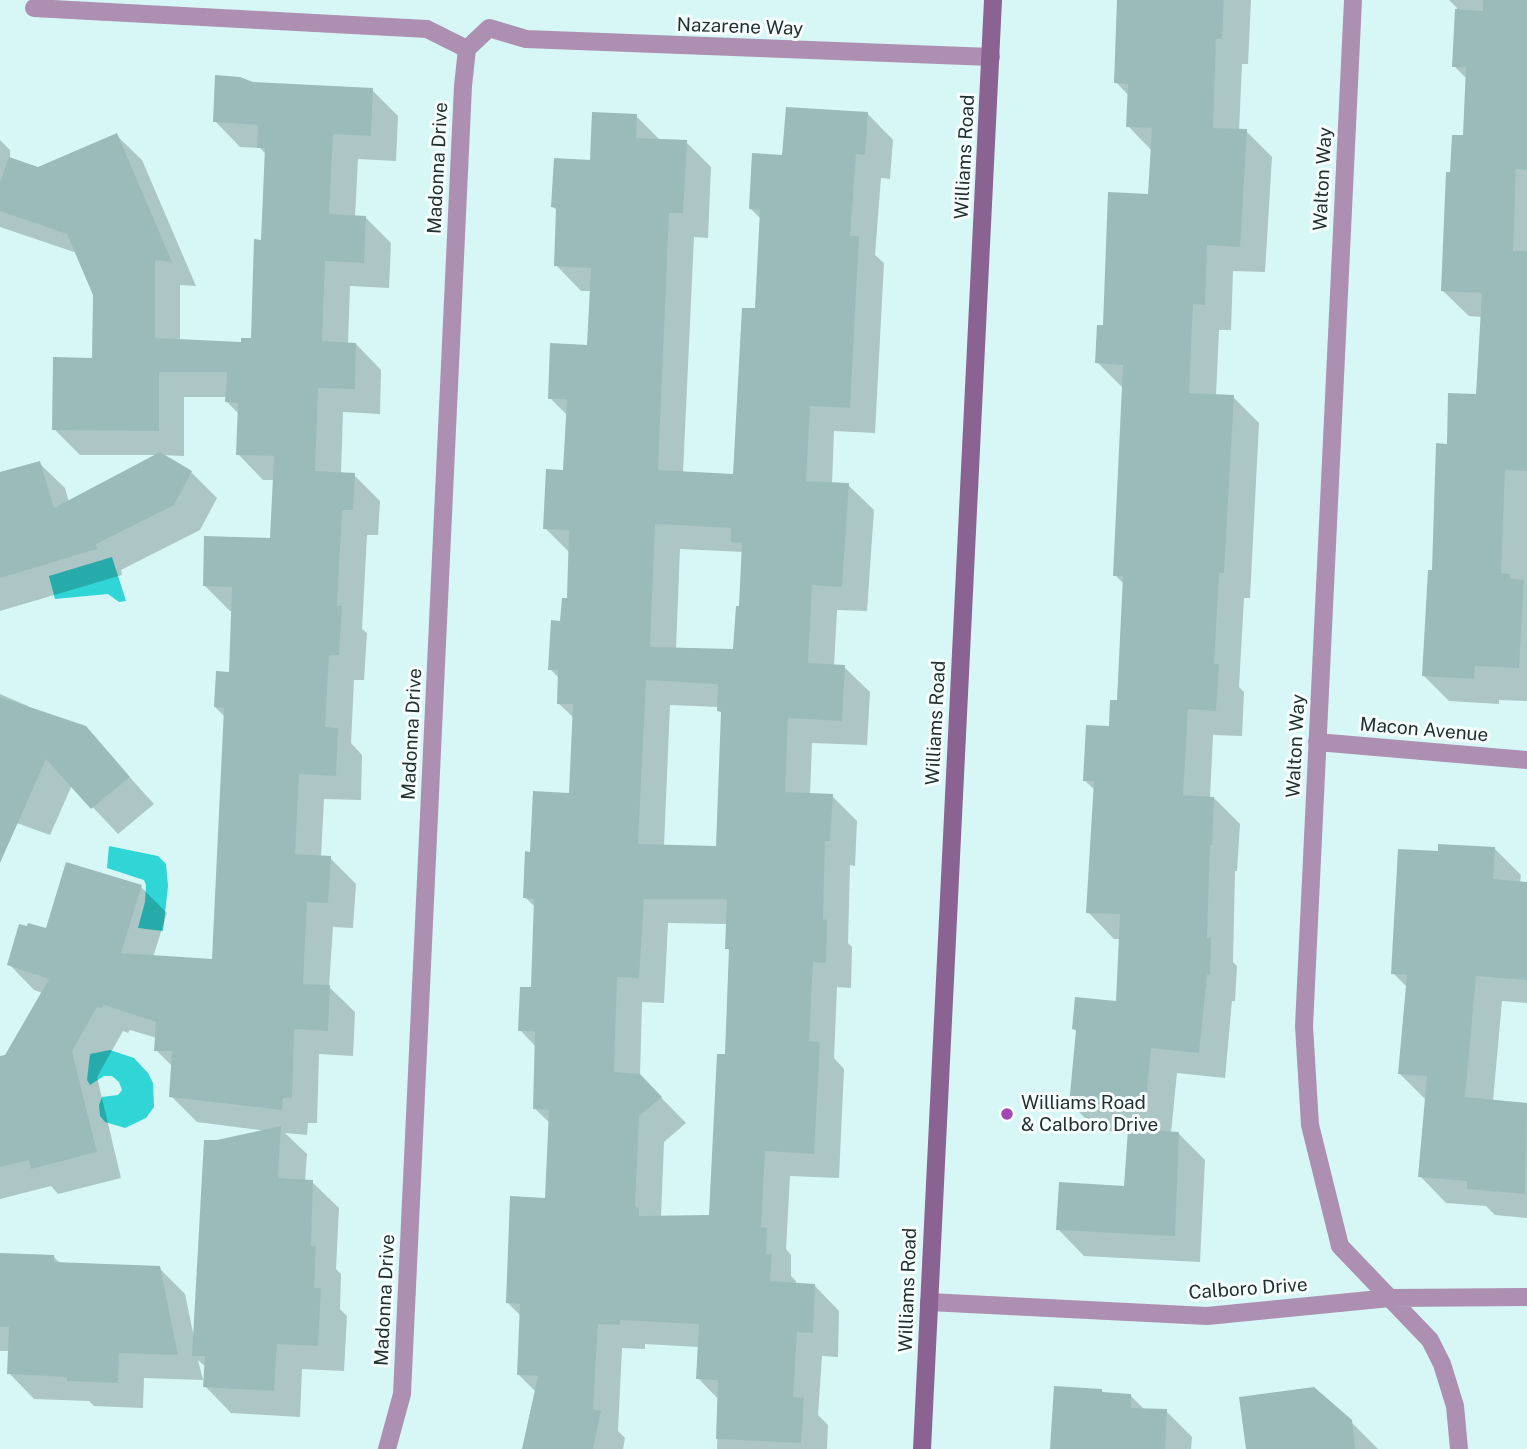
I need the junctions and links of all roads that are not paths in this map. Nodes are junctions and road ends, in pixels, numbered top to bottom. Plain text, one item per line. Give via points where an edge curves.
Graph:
1 (993, 0) edge
2 (1353, 0) edge
3 (34, 8) dead end
4 (467, 49) junction
5 (991, 57) junction
6 (1317, 742) junction
7 (1527, 760) edge
8 (1527, 1297) edge
9 (1390, 1298) junction
10 (929, 1302) junction
11 (387, 1449) edge
12 (922, 1449) edge
13 (1459, 1449) edge

1 - 5 street, Williams Road
2 - 6 street, Walton Way
3 - 4 street via 427,29
4 - 5 street, Nazarene Way via 489,28 526,39
4 - 11 street, Madonna Drive via 402,1394
5 - 10 street, Williams Road
6 - 7 street, Macon Avenue
6 - 9 street, Walton Way via 1304,1026 1310,1125 1340,1246
8 - 9 street, Calboro Drive
9 - 10 street, Calboro Drive via 1208,1316
9 - 13 street, Walton Way via 1430,1340 1442,1364 1455,1406
10 - 12 street, Williams Road

